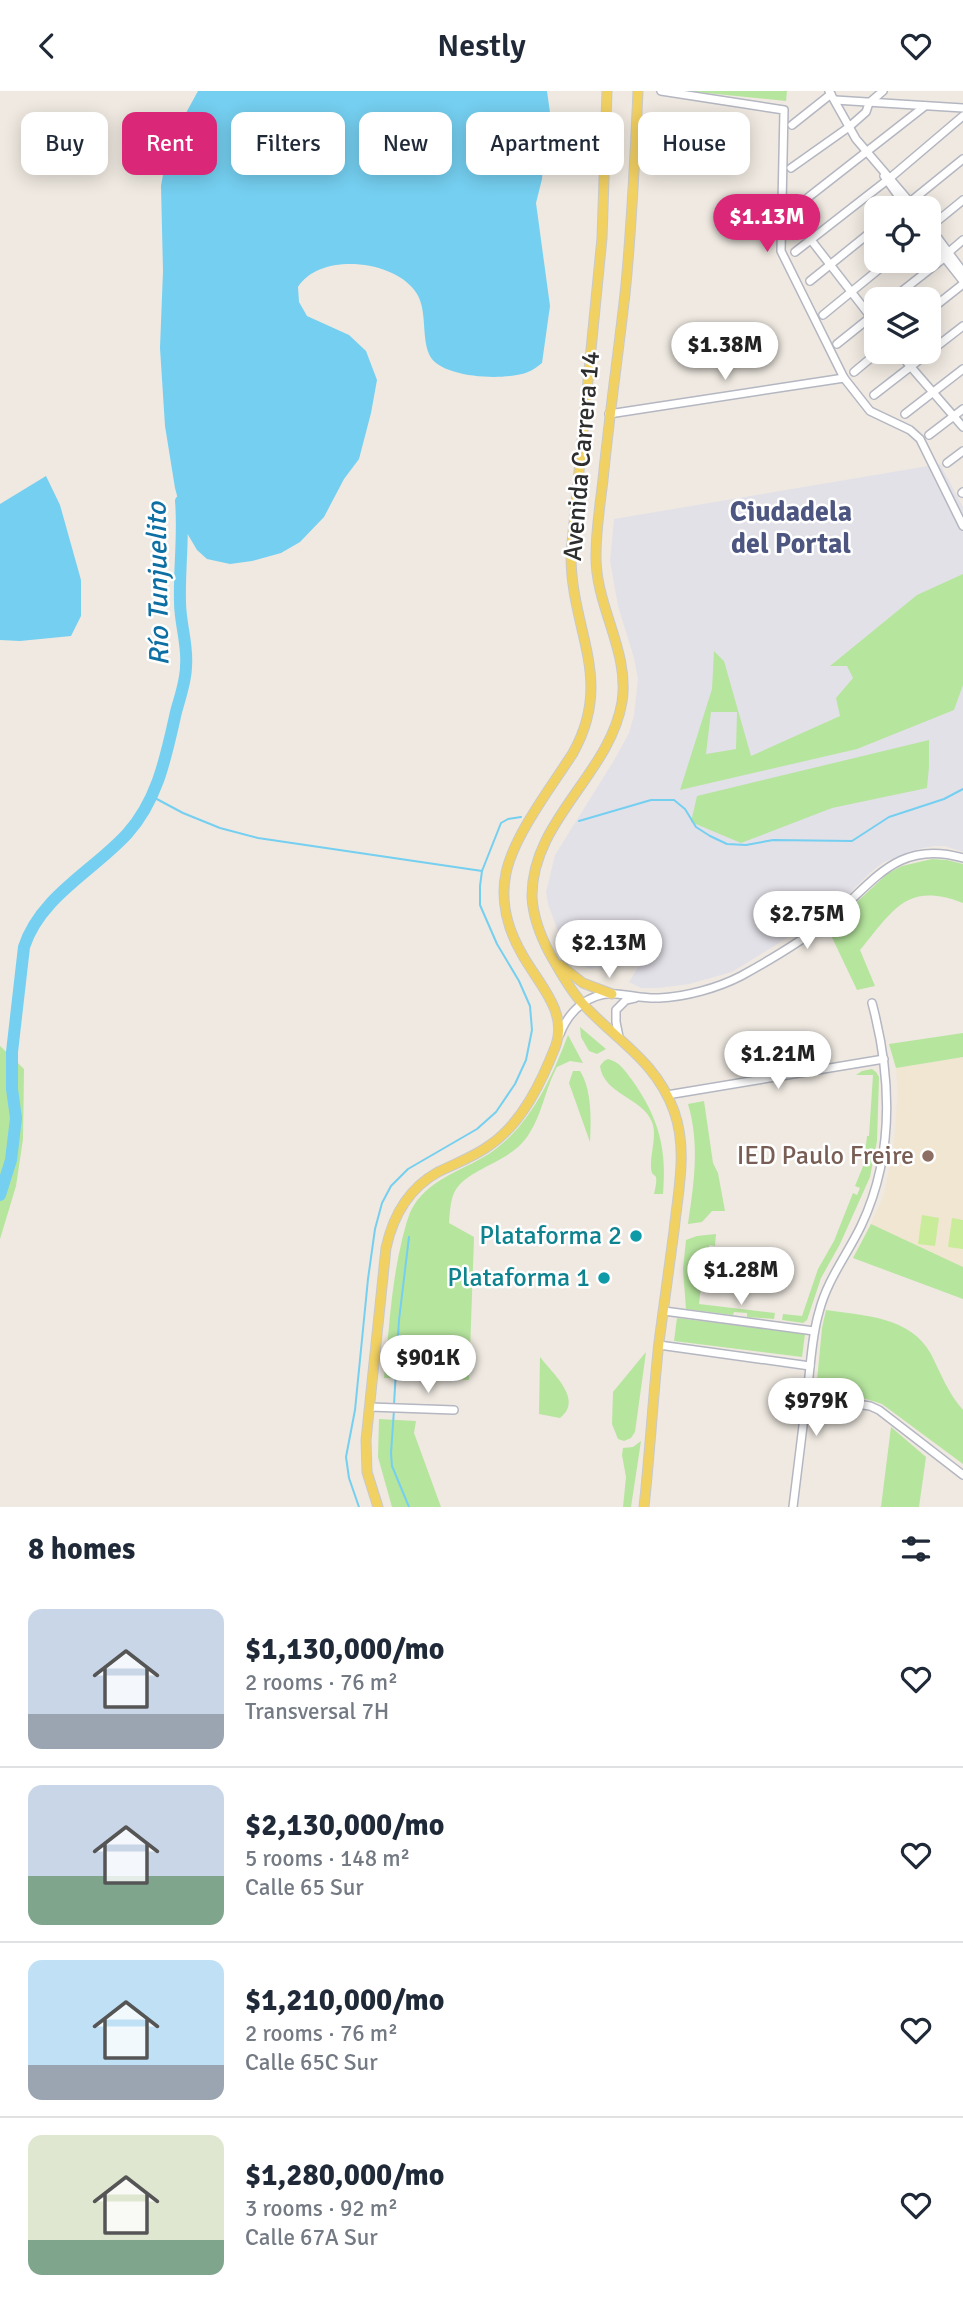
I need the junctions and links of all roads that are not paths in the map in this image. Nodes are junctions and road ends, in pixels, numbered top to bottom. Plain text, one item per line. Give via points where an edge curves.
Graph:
1 (607, 91) edge
2 (638, 91) edge
3 (660, 91) edge
4 (883, 91) edge
5 (832, 95) edge
6 (869, 103) junction
7 (925, 106) junction
8 (963, 108) edge
9 (963, 116) edge
10 (792, 125) dead end
11 (849, 127) junction
12 (866, 152) junction
13 (963, 159) edge
14 (791, 168) dead end
15 (888, 179) junction
16 (901, 196) edge
17 (920, 196) edge
18 (963, 200) edge
19 (792, 210) dead end
20 (941, 218) edge
21 (864, 237) edge
22 (811, 240) junction
23 (963, 240) edge
24 (941, 246) edge
25 (941, 250) edge
26 (794, 252) dead end
27 (946, 255) junction
28 (830, 264) junction
29 (963, 272) edge
30 (874, 273) edge
31 (810, 281) dead end
32 (963, 282) edge
33 (907, 287) edge
34 (851, 292) junction
35 (941, 301) edge
36 (864, 304) edge
37 (823, 315) dead end
38 (864, 322) edge
39 (963, 326) edge
40 (837, 344) dead end
41 (864, 364) edge
42 (908, 364) edge
43 (911, 367) junction
44 (963, 369) edge
45 (854, 372) dead end
46 (844, 377) junction
47 (933, 392) junction
48 (874, 395) dead end
49 (963, 409) edge
50 (610, 414) junction
51 (905, 414) dead end
52 (954, 416) junction
53 (963, 427) edge
54 (929, 435) dead end
55 (963, 451) edge
56 (947, 463) dead end
57 (963, 526) edge
58 (963, 859) edge
59 (552, 958) junction
60 (612, 994) junction
61 (642, 997) junction
62 (582, 1003) junction
63 (872, 1003) dead end
64 (620, 1037) junction
65 (557, 1039) junction
66 (884, 1059) junction
67 (667, 1095) junction
68 (664, 1311) junction
69 (814, 1331) junction
70 (659, 1345) junction
71 (810, 1366) junction
72 (806, 1397) junction
73 (370, 1407) junction
74 (454, 1410) dead end
75 (963, 1475) edge
76 (378, 1507) edge
77 (644, 1507) edge
78 (793, 1507) edge

1 - 65 main road, Avenida Carrera 14 via 602,238 571,553 573,590 592,675 591,710 577,747 514,849 504,885 510,929 556,1011
2 - 50 main road, Avenida Carrera 14 via 630,239
3 - 46 street via 784,110 781,251
4 - 6 street
5 - 6 street
5 - 10 street
5 - 11 street
6 - 7 street
6 - 11 street
7 - 8 street
7 - 12 street
9 - 15 street
11 - 12 street
11 - 14 street
12 - 15 street
12 - 19 street
13 - 17 street
15 - 16 street
15 - 22 street
18 - 20 street
21 - 28 street
22 - 26 street
22 - 28 street
23 - 27 street
24 - 27 street
25 - 27 street
27 - 29 street
27 - 32 street
27 - 33 street
28 - 31 street
28 - 34 street
30 - 34 street
32 - 35 street
34 - 36 street
34 - 37 street
38 - 40 street
39 - 43 street
41 - 45 street
42 - 43 street
43 - 47 street
43 - 48 street
44 - 47 street
46 - 50 street
46 - 57 street via 870,411 920,439
47 - 51 street
47 - 52 street
49 - 52 street
50 - 59 main road, Avenida Carrera 14 via 596,558 600,596 622,667 622,700 609,742 547,839 535,870 534,910
52 - 53 street
52 - 54 street
55 - 56 street
58 - 61 street via 933,854 897,862 824,924 742,975 680,995
59 - 60 main road via 583,983
59 - 62 main road, Avenida Carrera 14
60 - 61 street
60 - 62 street
61 - 64 street via 626,1000 616,1010
62 - 64 main road, Avenida Carrera 14
62 - 65 street via 568,1017
63 - 66 street
64 - 67 main road, Avenida Carrera 14 via 646,1062
65 - 73 main road via 533,1094 508,1128 491,1145 418,1186 397,1216 386,1248
66 - 67 street
66 - 69 street via 888,1117 881,1173 861,1226 827,1290
67 - 68 main road, Avenida Carrera 14 via 678,1126 681,1157
68 - 69 street
68 - 70 main road, Avenida Carrera 14
69 - 71 street
70 - 71 street
70 - 77 main road, Avenida Carrera 14
71 - 72 street
72 - 75 street via 879,1410
72 - 78 street
73 - 74 street
73 - 76 main road via 367,1464

